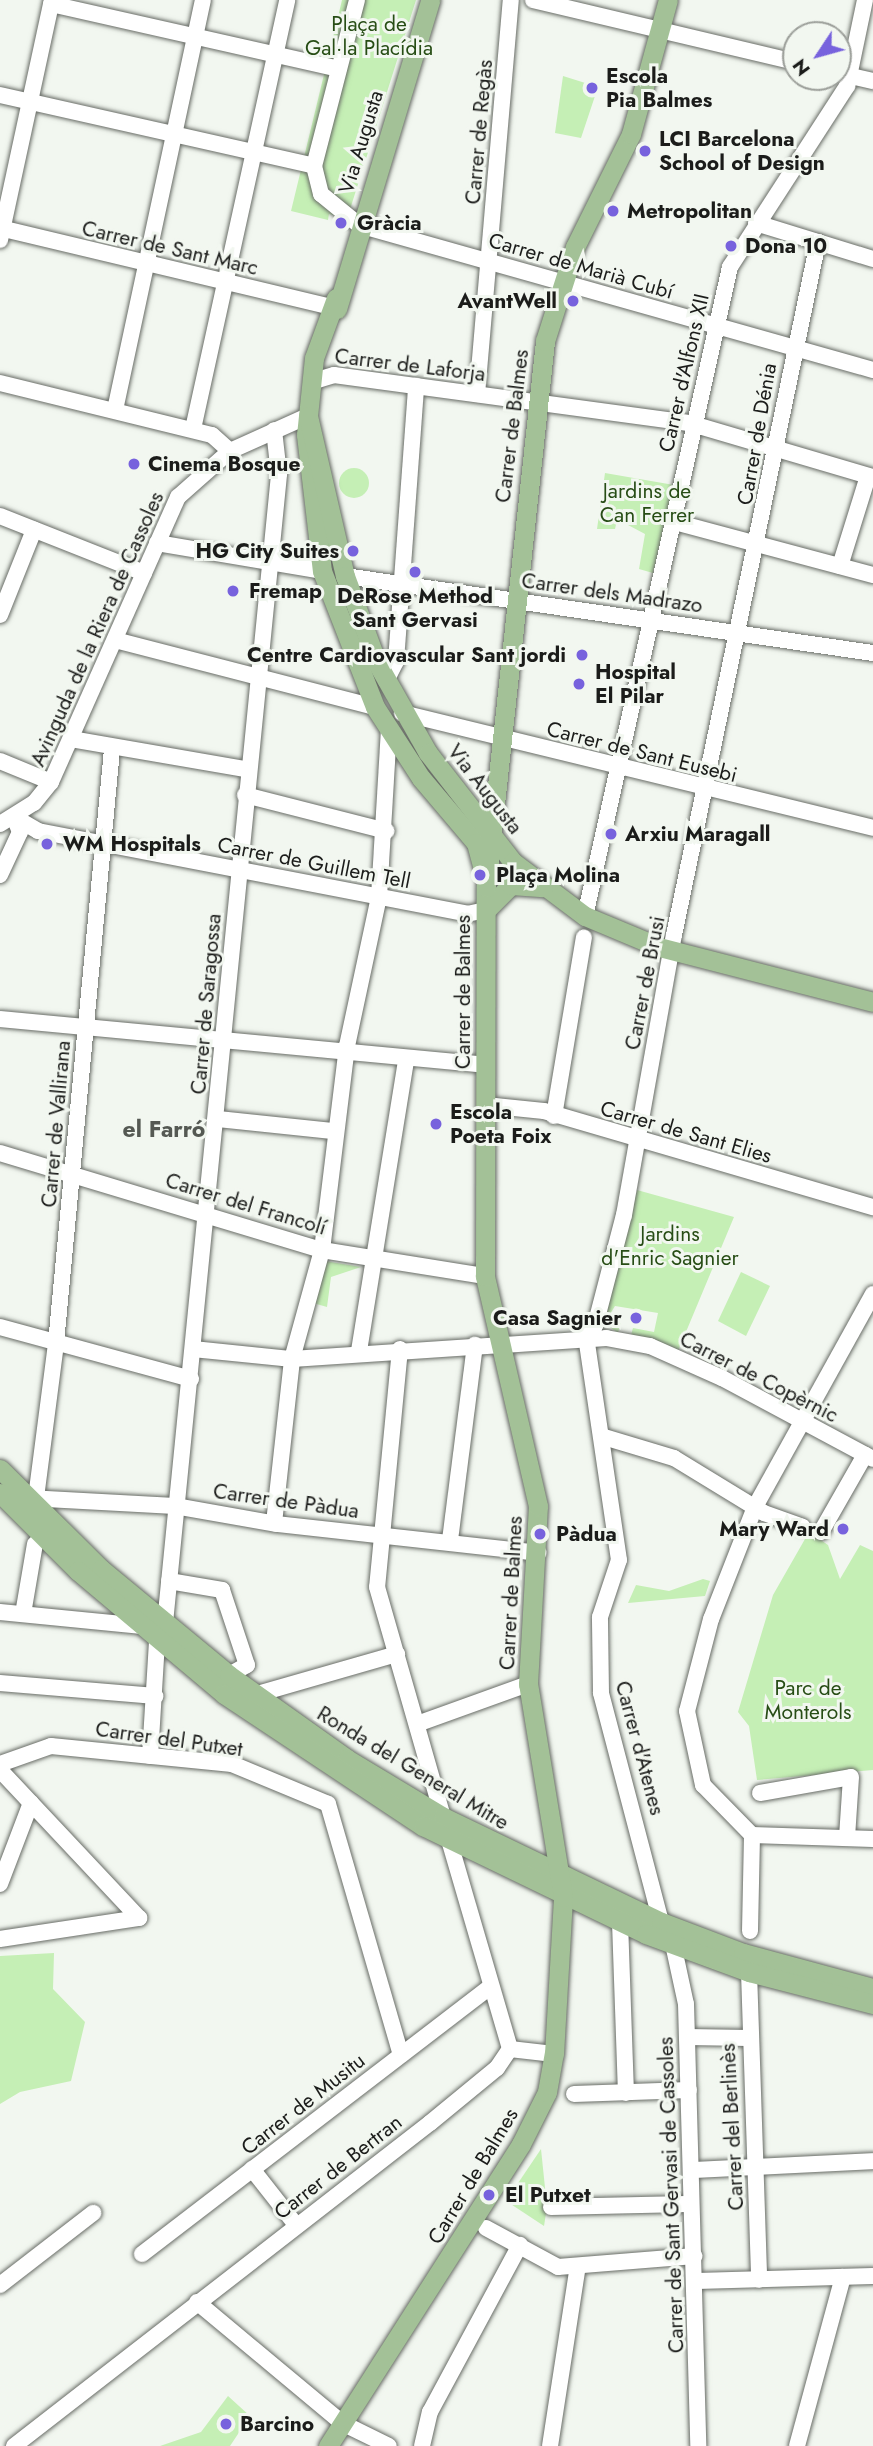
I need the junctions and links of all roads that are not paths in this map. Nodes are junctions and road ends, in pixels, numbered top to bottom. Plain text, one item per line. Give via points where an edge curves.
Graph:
1 (203, 0) edge
2 (287, 0) edge
3 (357, 0) edge
4 (430, 0) edge
5 (511, 0) edge
6 (533, 0) edge
7 (668, 0) edge
8 (865, 0) edge
9 (51, 2) edge
10 (661, 30) junction
11 (195, 38) junction
12 (852, 48) edge
13 (274, 55) junction
14 (782, 59) edge
15 (340, 69) junction
16 (852, 76) edge
17 (873, 81) edge
18 (835, 91) edge
19 (0, 94) edge
20 (28, 104) junction
21 (173, 135) junction
22 (253, 152) junction
23 (314, 166) junction
24 (756, 223) junction
25 (359, 225) junction
26 (1, 233) edge
27 (818, 242) junction
28 (873, 259) edge
29 (489, 262) junction
30 (142, 264) junction
31 (561, 282) junction
32 (223, 283) junction
33 (332, 302) junction
34 (717, 326) junction
35 (794, 348) junction
36 (873, 370) edge
37 (318, 378) junction
38 (0, 383) edge
39 (416, 386) junction
40 (477, 394) junction
41 (536, 401) junction
42 (116, 410) junction
43 (308, 416) junction
44 (696, 425) junction
45 (193, 429) junction
46 (274, 430) junction
47 (774, 447) junction
48 (230, 451) junction
49 (871, 477) edge
50 (0, 516) edge
51 (671, 521) junction
52 (34, 530) junction
53 (158, 544) junction
54 (758, 544) junction
55 (270, 563) junction
56 (840, 566) junction
57 (322, 572) junction
58 (144, 573) junction
59 (873, 575) edge
60 (345, 576) junction
61 (402, 584) junction
62 (516, 601) junction
63 (0, 615) edge
64 (649, 620) junction
65 (737, 633) junction
66 (115, 640) junction
67 (873, 653) edge
68 (258, 678) junction
69 (386, 681) junction
70 (389, 715) junction
71 (71, 739) junction
72 (502, 740) junction
73 (112, 749) junction
74 (0, 761) edge
75 (617, 766) junction
76 (245, 769) dead end
77 (51, 782) junction
78 (707, 790) junction
79 (245, 795) junction
80 (7, 820) edge
81 (873, 828) edge
82 (386, 831) junction
83 (494, 839) junction
84 (104, 844) junction
85 (239, 869) junction
86 (0, 875) edge
87 (486, 885) junction
88 (544, 887) junction
89 (379, 897) junction
90 (486, 910) junction
91 (585, 916) junction
92 (584, 937) dead end
93 (672, 952) junction
94 (873, 1002) edge
95 (0, 1019) edge
96 (86, 1027) junction
97 (224, 1042) junction
98 (346, 1054) junction
99 (406, 1060) junction
100 (485, 1065) junction
101 (485, 1105) junction
102 (554, 1115) junction
103 (218, 1119) dead end
104 (332, 1131) dead end
105 (636, 1140) junction
106 (0, 1153) edge
107 (73, 1174) junction
108 (873, 1207) edge
109 (207, 1214) junction
110 (322, 1250) junction
111 (373, 1260) junction
112 (485, 1276) junction
113 (873, 1294) edge
114 (865, 1324) edge
115 (0, 1327) edge
116 (586, 1338) junction
117 (498, 1342) junction
118 (56, 1343) junction
119 (475, 1345) junction
120 (193, 1349) junction
121 (400, 1349) junction
122 (359, 1351) junction
123 (292, 1359) junction
124 (191, 1379) junction
125 (803, 1422) junction
126 (604, 1437) junction
127 (869, 1457) edge
128 (0, 1469) edge
129 (0, 1494) edge
130 (28, 1498) junction
131 (175, 1506) junction
132 (755, 1507) junction
133 (274, 1523) junction
134 (803, 1527) dead end
135 (821, 1532) dead end
136 (382, 1535) junction
137 (450, 1539) junction
138 (35, 1544) dead end
139 (538, 1553) junction
140 (169, 1581) junction
141 (0, 1612) edge
142 (23, 1614) junction
143 (142, 1626) junction
144 (161, 1632) junction
145 (397, 1654) junction
146 (229, 1675) junction
147 (0, 1683) edge
148 (528, 1684) junction
149 (254, 1695) junction
150 (155, 1696) junction
151 (417, 1724) junction
152 (150, 1756) junction
153 (0, 1767) edge
154 (760, 1793) dead end
155 (31, 1802) junction
156 (443, 1817) junction
157 (752, 1835) junction
158 (847, 1838) junction
159 (873, 1839) edge
160 (449, 1840) junction
161 (559, 1876) junction
162 (2, 1885) edge
163 (563, 1897) junction
164 (621, 1922) junction
165 (661, 1922) junction
166 (750, 1931) dead end
167 (0, 1939) edge
168 (673, 1944) junction
169 (749, 1972) junction
170 (490, 1987) junction
171 (873, 1988) edge
172 (873, 2004) edge
173 (687, 2037) junction
174 (749, 2038) junction
175 (510, 2049) junction
176 (554, 2054) junction
177 (401, 2055) junction
178 (689, 2090) junction
179 (626, 2093) junction
180 (573, 2094) dead end
181 (873, 2161) edge
182 (755, 2166) junction
183 (253, 2169) junction
184 (692, 2170) junction
185 (686, 2204) dead end
186 (551, 2207) dead end
187 (93, 2213) dead end
188 (296, 2225) junction
189 (486, 2228) dead end
190 (520, 2245) junction
191 (142, 2254) dead end
192 (695, 2256) junction
193 (578, 2266) junction
194 (873, 2276) edge
195 (843, 2277) junction
196 (759, 2280) junction
197 (696, 2281) junction
198 (0, 2285) edge
199 (197, 2302) junction
200 (342, 2423) junction
201 (14, 2446) edge
202 (328, 2446) edge
203 (389, 2446) edge
204 (422, 2446) edge
205 (550, 2446) edge
206 (698, 2446) edge
207 (797, 2446) edge

1 - 11 street
2 - 13 street
3 - 15 street
4 - 25 main road, Via Augusta
5 - 29 street, Carrer de Regàs
6 - 10 street
7 - 10 main road, Carrer de Balmes
8 - 12 street
9 - 11 street
9 - 20 street
10 - 14 street
10 - 31 main road, Carrer de Balmes via 631,134
11 - 13 street
11 - 21 street
13 - 15 street
13 - 22 street
15 - 23 street
16 - 17 street
18 - 24 street, Carrer d'Alfons XII
19 - 20 street
20 - 21 street
20 - 26 street
21 - 22 street
21 - 30 street
22 - 23 street
22 - 32 street
23 - 25 street via 321,194
24 - 27 street
24 - 34 street, Carrer d'Alfons XII via 731,264
25 - 29 street, Carrer de Marià Cubí
25 - 33 main road, Via Augusta
26 - 30 street, Carrer de Sant Marc
27 - 28 street
27 - 35 street, Carrer de Dénia
29 - 31 street, Carrer de Marià Cubí
29 - 40 street, Carrer de Regàs
30 - 32 street, Carrer de Sant Marc
30 - 42 street
31 - 34 street, Carrer de Marià Cubí
31 - 41 main road, Carrer de Balmes
32 - 33 street, Carrer de Sant Marc
32 - 45 street
33 - 37 main road, Via Augusta
34 - 35 street, Carrer de Marià Cubí
34 - 44 street, Carrer d'Alfons XII
35 - 36 street, Carrer de Marià Cubí
35 - 47 street, Carrer de Dénia
37 - 39 street, Carrer de Laforja
37 - 43 main road, Via Augusta
38 - 42 street
39 - 40 street, Carrer de Laforja
39 - 61 street
40 - 41 street, Carrer de Laforja
41 - 44 street, Carrer de Laforja
41 - 62 main road, Carrer de Balmes
42 - 45 street
43 - 46 street, Avinguda de la Riera de Cassoles
43 - 57 main road, Via Augusta via 309,493
43 - 60 main road, Via Augusta
44 - 47 street, Carrer de Laforja
44 - 51 street, Carrer d'Alfons XII
45 - 48 street via 219,438
46 - 48 street, Avinguda de la Riera de Cassoles
46 - 55 street, Carrer de Saragossa via 279,474
47 - 49 street, Carrer de Laforja
47 - 54 street, Carrer de Dénia
48 - 53 street, Avinguda de la Riera de Cassoles via 178,497
49 - 56 street
50 - 52 street
51 - 54 street
51 - 64 street, Carrer d'Alfons XII
52 - 58 street
52 - 63 street
53 - 55 street
53 - 58 street, Avinguda de la Riera de Cassoles
54 - 56 street
54 - 65 street, Carrer de Dénia
55 - 57 street
55 - 68 street, Carrer de Saragossa
56 - 59 street
57 - 60 main road
57 - 70 main road, Via Augusta
58 - 66 street, Avinguda de la Riera de Cassoles
60 - 61 street, Carrer dels Madrazo
60 - 69 main road, Via Augusta
61 - 62 street, Carrer dels Madrazo
61 - 69 street via 396,661
62 - 64 street, Carrer dels Madrazo
62 - 72 main road, Carrer de Balmes
64 - 65 street, Carrer dels Madrazo
64 - 75 street, Carrer d'Alfons XII
65 - 67 street, Carrer dels Madrazo
65 - 78 street, Carrer de Brusi
66 - 68 street, Carrer de Sant Eusebi
66 - 71 street, Avinguda de la Riera de Cassoles
68 - 70 street, Carrer de Sant Eusebi
68 - 79 street, Carrer de Saragossa
69 - 70 main road, Via Augusta
70 - 72 street, Carrer de Sant Eusebi
70 - 82 street
70 - 83 main road, Via Augusta
70 - 87 main road, Via Augusta via 476,843
71 - 73 street
71 - 77 street, Avinguda de la Riera de Cassoles
72 - 75 street, Carrer de Sant Eusebi
72 - 83 main road, Carrer de Balmes
73 - 76 street
73 - 84 street, Carrer de Vallirana
74 - 77 street
75 - 78 street, Carrer de Sant Eusebi
75 - 91 street, Carrer d'Alfons XII
77 - 80 street, Avinguda de la Riera de Cassoles
78 - 81 street, Carrer de Sant Eusebi
78 - 93 street, Carrer de Brusi
79 - 82 street
79 - 85 street, Carrer de Saragossa
80 - 84 street, Carrer de Guillem Tell
80 - 86 street via 20,832
82 - 89 street
83 - 87 main road, Carrer de Balmes
83 - 88 main road, Via Augusta
84 - 85 street, Carrer de Guillem Tell
84 - 96 street, Carrer de Vallirana
85 - 89 street, Carrer de Guillem Tell
85 - 97 street, Carrer de Saragossa
87 - 90 main road, Carrer de Balmes
88 - 90 main road via 511,885
88 - 91 main road, Via Augusta
89 - 90 street, Carrer de Guillem Tell via 467,914
89 - 98 street
90 - 100 main road, Carrer de Balmes
91 - 93 main road, Via Augusta
92 - 102 street
93 - 94 main road, Via Augusta
93 - 105 street, Carrer de Brusi
95 - 96 street
96 - 97 street
96 - 107 street, Carrer de Vallirana
97 - 98 street
97 - 109 street, Carrer de Saragossa
98 - 99 street
98 - 110 street
99 - 100 street
99 - 111 street
100 - 101 main road, Carrer de Balmes
101 - 102 street, Carrer de Sant Elies
101 - 112 main road, Carrer de Balmes
102 - 105 street, Carrer de Sant Elies
103 - 104 street
105 - 108 street, Carrer de Sant Elies
105 - 116 street, Carrer de Brusi via 620,1236
106 - 107 street, Carrer del Francolí
107 - 109 street, Carrer del Francolí
107 - 118 street, Carrer de Vallirana
109 - 110 street, Carrer del Francolí
109 - 120 street, Carrer de Saragossa
110 - 111 street, Carrer del Francolí
110 - 123 street
111 - 112 street, Carrer del Francolí
111 - 122 street
112 - 117 main road, Carrer de Balmes
113 - 114 street
114 - 125 street
115 - 118 street
116 - 117 street, Carrer de Copèrnic
116 - 125 street, Carrer de Copèrnic via 650,1346
116 - 126 street, Carrer d'Atenes
117 - 119 street, Carrer de Copèrnic
117 - 139 main road, Carrer de Balmes via 533,1469
118 - 124 street
118 - 130 street, Carrer de Vallirana via 37,1490
119 - 121 street, Carrer de Copèrnic
119 - 137 street
120 - 123 street, Carrer de Copèrnic
120 - 124 street, Carrer de Saragossa
121 - 122 street, Carrer de Copèrnic
121 - 136 street
122 - 123 street, Carrer de Copèrnic
123 - 133 street
124 - 131 street, Carrer de Saragossa
125 - 127 street, Carrer de Copèrnic
125 - 132 street
126 - 132 street via 674,1458
126 - 165 street, Carrer d'Atenes via 619,1567 600,1617 601,1693
127 - 135 street
128 - 130 main road, Ronda del General Mitre
129 - 130 main road
129 - 143 main road, Ronda del General Mitre
130 - 131 street, Carrer de Pàdua
130 - 144 main road, Ronda del General Mitre
131 - 133 street, Carrer de Pàdua
131 - 140 street, Carrer de Saragossa
132 - 134 street
132 - 157 street via 711,1619 687,1711 703,1785
133 - 136 street, Carrer de Pàdua
136 - 137 street, Carrer de Pàdua
136 - 145 street via 377,1587
137 - 139 street, Carrer de Pàdua
138 - 142 street
139 - 148 main road, Carrer de Balmes
140 - 144 street, Carrer de Saragossa
140 - 146 street via 222,1590 247,1665
141 - 142 street
142 - 143 street
143 - 144 main road, Ronda del General Mitre
144 - 146 main road, Ronda del General Mitre
144 - 150 street, Carrer de Saragossa
144 - 160 main road, Ronda del General Mitre via 300,1749
145 - 149 street
145 - 151 street
146 - 149 main road, Ronda del General Mitre
147 - 150 street
148 - 151 street
148 - 161 main road, Carrer de Balmes
149 - 156 main road, Ronda del General Mitre
150 - 152 street, Carrer de Saragossa
151 - 156 street
152 - 153 street, Carrer del Putxet via 51,1746
152 - 177 street, Carrer del Putxet via 232,1764 328,1804
153 - 155 street
154 - 158 street via 851,1777
155 - 162 street
155 - 167 street via 139,1919
156 - 160 main road
156 - 161 main road, Ronda del General Mitre
157 - 158 street
157 - 166 street
158 - 159 street
160 - 163 main road, Ronda del General Mitre
160 - 170 street
161 - 163 main road, Carrer de Balmes
161 - 165 main road, Ronda del General Mitre
163 - 164 main road, Ronda del General Mitre
163 - 176 main road, Carrer de Balmes
164 - 168 main road, Ronda del General Mitre
164 - 179 street
165 - 171 main road, Ronda del General Mitre via 743,1953
168 - 169 main road, Ronda del General Mitre
168 - 173 street, Carrer de Sant Gervasi de Cassoles
169 - 172 main road, Ronda del General Mitre
169 - 174 street, Carrer del Berlinès
170 - 175 street
170 - 177 street, Carrer de Musitu
173 - 174 street
173 - 178 street, Carrer de Sant Gervasi de Cassoles
174 - 182 street, Carrer del Berlinès
175 - 176 street
175 - 188 street, Carrer de Bertran via 497,2068
176 - 200 main road, Carrer de Balmes via 547,2092 521,2144
177 - 183 street, Carrer de Musitu
178 - 179 street
178 - 184 street, Carrer de Sant Gervasi de Cassoles
179 - 180 street
181 - 182 street
182 - 184 street
182 - 196 street, Carrer del Berlinès
183 - 188 street
183 - 191 street, Carrer de Musitu
184 - 192 street, Carrer de Sant Gervasi de Cassoles
185 - 186 street
187 - 198 street
188 - 199 street, Carrer de Bertran
189 - 190 street
190 - 193 street via 556,2266
190 - 204 street via 436,2400
192 - 193 street
192 - 197 street, Carrer de Sant Gervasi de Cassoles
193 - 205 street
194 - 195 street
195 - 196 street
195 - 207 street
196 - 197 street
197 - 206 street, Carrer de Sant Gervasi de Cassoles
199 - 200 street
199 - 201 street, Carrer de Bertran
200 - 202 main road, Carrer de Balmes
200 - 203 street

